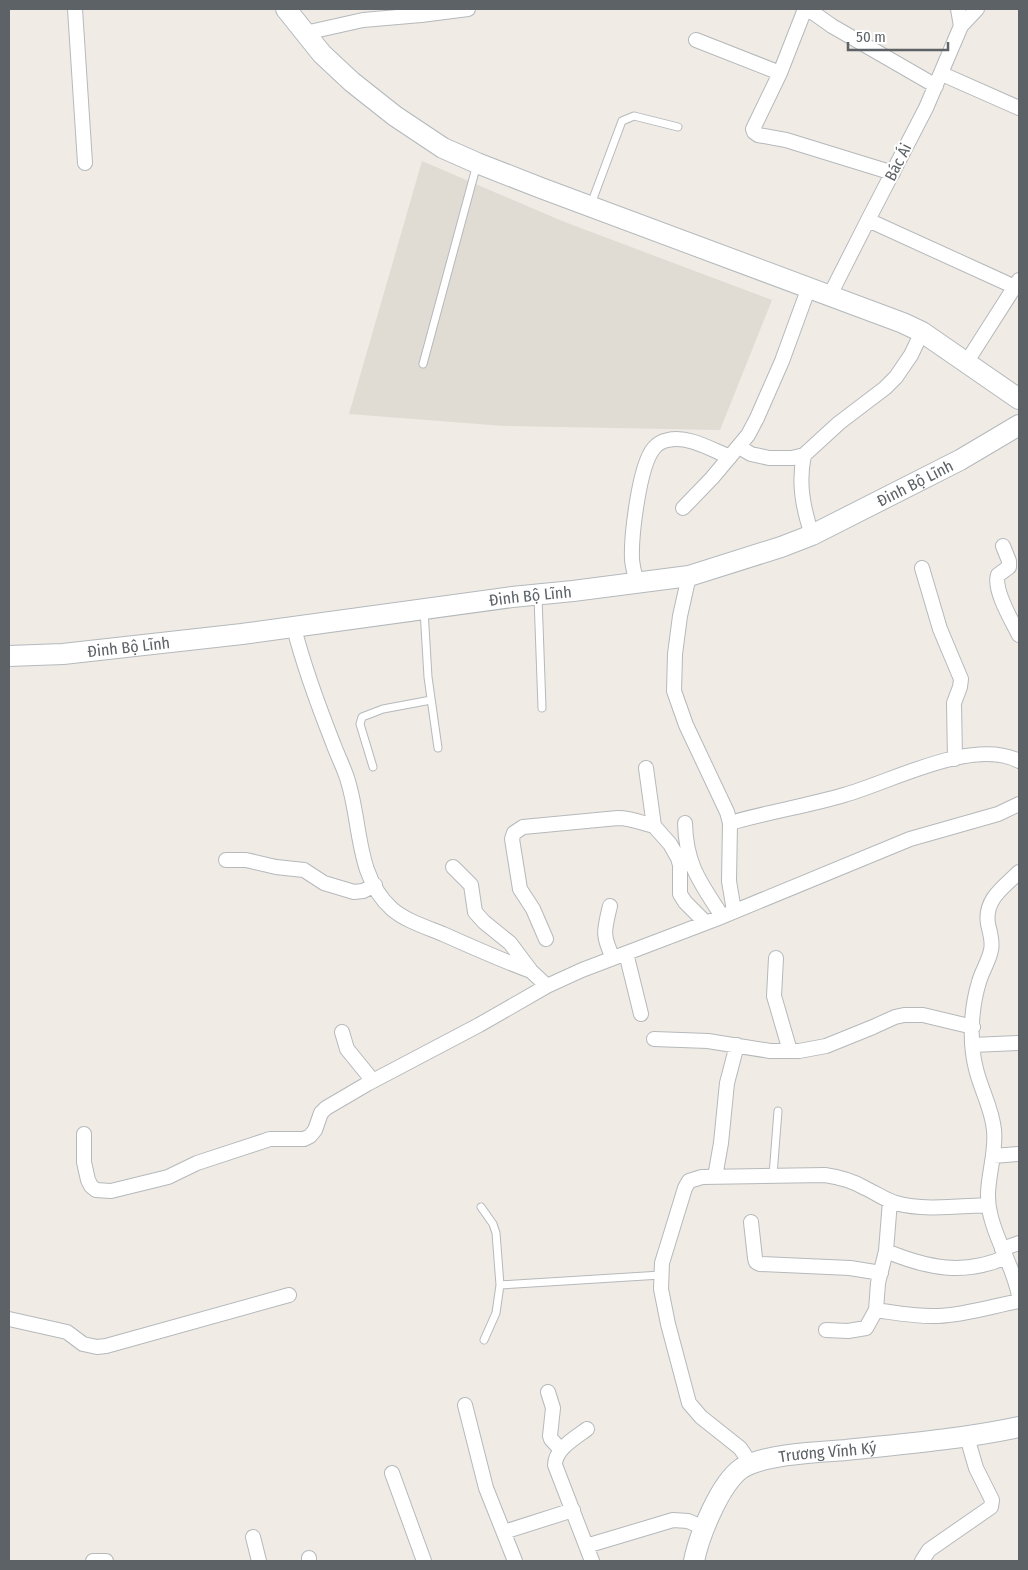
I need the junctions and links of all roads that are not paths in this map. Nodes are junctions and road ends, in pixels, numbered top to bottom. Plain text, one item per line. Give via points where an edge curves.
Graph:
1 (75, 9) edge
2 (282, 9) edge
3 (468, 9) edge
4 (807, 9) edge
5 (958, 9) edge
6 (977, 9) edge
7 (961, 26) junction
8 (305, 33) junction
9 (696, 40) dead end
10 (780, 73) junction
11 (939, 80) junction
12 (1019, 108) edge
13 (678, 127) dead end
14 (85, 163) dead end
15 (477, 163) junction
16 (893, 173) junction
17 (590, 206) junction
18 (868, 220) junction
19 (1017, 284) edge
20 (809, 287) junction
21 (830, 295) junction
22 (922, 332) junction
23 (966, 363) junction
24 (423, 364) dead end
25 (1019, 399) edge
26 (1019, 425) edge
27 (735, 452) junction
28 (804, 455) junction
29 (683, 508) dead end
30 (812, 535) junction
31 (1003, 546) dead end
32 (922, 568) dead end
33 (689, 576) junction
34 (637, 583) junction
35 (538, 594) junction
36 (424, 610) junction
37 (294, 628) junction
38 (1019, 635) edge
39 (9, 656) edge
40 (431, 700) junction
41 (542, 708) dead end
42 (438, 748) dead end
43 (955, 759) junction
44 (1019, 761) edge
45 (373, 767) dead end
46 (646, 768) dead end
47 (1019, 804) edge
48 (685, 823) dead end
49 (730, 823) junction
50 (654, 826) junction
51 (226, 860) dead end
52 (453, 867) dead end
53 (1019, 872) edge
54 (374, 885) junction
55 (610, 906) dead end
56 (728, 913) junction
57 (705, 922) junction
58 (546, 939) dead end
59 (619, 956) junction
60 (776, 958) dead end
61 (530, 971) junction
62 (547, 986) junction
63 (640, 1014) dead end
64 (972, 1027) junction
65 (342, 1032) dead end
66 (654, 1039) dead end
67 (1019, 1042) edge
68 (737, 1045) junction
69 (972, 1045) junction
70 (790, 1051) junction
71 (373, 1081) junction
72 (778, 1111) dead end
73 (84, 1134) dead end
74 (1019, 1154) edge
75 (993, 1156) junction
76 (773, 1175) junction
77 (715, 1177) junction
78 (890, 1201) junction
79 (988, 1205) junction
80 (481, 1207) dead end
81 (751, 1222) dead end
82 (1019, 1242) edge
83 (886, 1251) junction
84 (1004, 1253) junction
85 (881, 1273) junction
86 (660, 1275) junction
87 (500, 1284) junction
88 (289, 1295) dead end
89 (1019, 1296) edge
90 (1019, 1301) edge
91 (876, 1310) junction
92 (9, 1319) edge
93 (826, 1330) dead end
94 (484, 1340) dead end
95 (548, 1392) dead end
96 (465, 1404) dead end
97 (1019, 1426) edge
98 (587, 1429) dead end
99 (967, 1437) junction
100 (561, 1450) junction
101 (751, 1464) junction
102 (392, 1474) dead end
103 (572, 1510) junction
104 (704, 1528) junction
105 (504, 1532) junction
106 (252, 1537) dead end
107 (586, 1546) junction
108 (93, 1561) edge
109 (106, 1561) edge
110 (259, 1561) edge
111 (424, 1561) edge
112 (514, 1561) edge
113 (592, 1561) edge
114 (694, 1561) edge
115 (922, 1561) edge

1 - 14 street
2 - 8 main road
3 - 8 street via 363,20
4 - 10 street
4 - 11 street via 832,26
5 - 7 street
6 - 7 street, Bác Ái
7 - 11 street, Bác Ái
8 - 15 main road via 341,73 383,106 432,141
9 - 10 street
10 - 16 street via 754,132
11 - 12 street
11 - 16 street, Bác Ái
13 - 17 lane via 634,116 622,121
15 - 17 main road
15 - 24 lane
16 - 18 street, Bác Ái
17 - 20 main road
18 - 19 street
18 - 21 street, Bác Ái
19 - 23 street
20 - 21 main road
20 - 27 street via 768,395 753,427
21 - 22 main road
22 - 23 main road
22 - 28 street via 896,377
23 - 25 main road
26 - 30 main road, Đinh Bộ Lĩnh via 960,460
27 - 28 street via 769,458
27 - 29 street
27 - 34 street via 678,440 668,440 655,447 646,465 634,527 632,559
28 - 30 street via 801,493
30 - 33 main road, Đinh Bộ Lĩnh
31 - 38 street via 1009,567 998,575 996,581
32 - 43 street via 940,629 961,679 954,703
33 - 34 main road, Đinh Bộ Lĩnh
33 - 49 street via 675,654 674,691
34 - 35 main road, Đinh Bộ Lĩnh
35 - 36 main road, Đinh Bộ Lĩnh
35 - 41 lane
36 - 37 main road, Đinh Bộ Lĩnh
36 - 40 lane
37 - 39 main road, Đinh Bộ Lĩnh via 63,654
37 - 54 street via 309,679 346,775 363,858
40 - 42 lane
40 - 45 lane via 383,709 362,717 360,724
43 - 44 street via 997,754
43 - 49 street via 844,795
46 - 50 street
47 - 56 street via 998,814 910,839
48 - 56 street via 694,870
49 - 56 street
50 - 57 street via 678,858 682,898
50 - 58 street via 630,818 618,818 523,827 514,833 512,839 520,889
51 - 54 street via 246,860 304,870 324,884 354,892
52 - 61 street via 471,885 475,912 516,948
53 - 64 street via 988,906 992,949 978,985
54 - 61 street via 398,914
55 - 59 street via 604,937
56 - 57 street
57 - 59 street
59 - 62 street
59 - 63 street
60 - 70 street via 774,996
61 - 62 street
62 - 71 street
64 - 69 street
64 - 70 street via 924,1015 904,1014 826,1046
65 - 71 street via 347,1049
66 - 68 street
67 - 69 street
68 - 70 street
68 - 77 street via 727,1083
69 - 75 street via 976,1071 993,1118
71 - 73 street via 321,1112 315,1130 304,1139 270,1139 197,1163 168,1177 111,1191 96,1190 88,1180
72 - 76 lane
74 - 75 street
75 - 79 street
76 - 77 street
76 - 78 street via 837,1177 864,1186
77 - 86 street via 696,1178 687,1184
78 - 79 street via 919,1207
78 - 83 street
79 - 84 street
80 - 87 lane via 496,1233
81 - 85 street via 755,1258 760,1264 850,1268
82 - 84 street
83 - 84 street via 938,1268 991,1264
83 - 85 street
84 - 89 street
85 - 91 street
86 - 87 lane
86 - 101 street via 668,1324 689,1403 701,1417 740,1448
87 - 94 lane via 496,1313
88 - 92 street via 97,1347 83,1344 67,1332
90 - 91 street via 938,1316
91 - 93 street via 866,1328
95 - 100 street via 553,1408 550,1439
96 - 105 street via 486,1488
97 - 99 main road, Trương Vĩnh Ký
98 - 100 street
99 - 101 main road, Trương Vĩnh Ký via 809,1453
99 - 115 street via 976,1468 992,1500 991,1507 934,1547
100 - 103 street via 555,1465
101 - 104 main road, Trương Vĩnh Ký via 729,1480
102 - 111 street
103 - 105 street
103 - 107 street
104 - 107 street via 688,1521 673,1520
104 - 114 main road, Trương Vĩnh Ký
105 - 112 street
106 - 110 street
107 - 113 street
108 - 109 street

